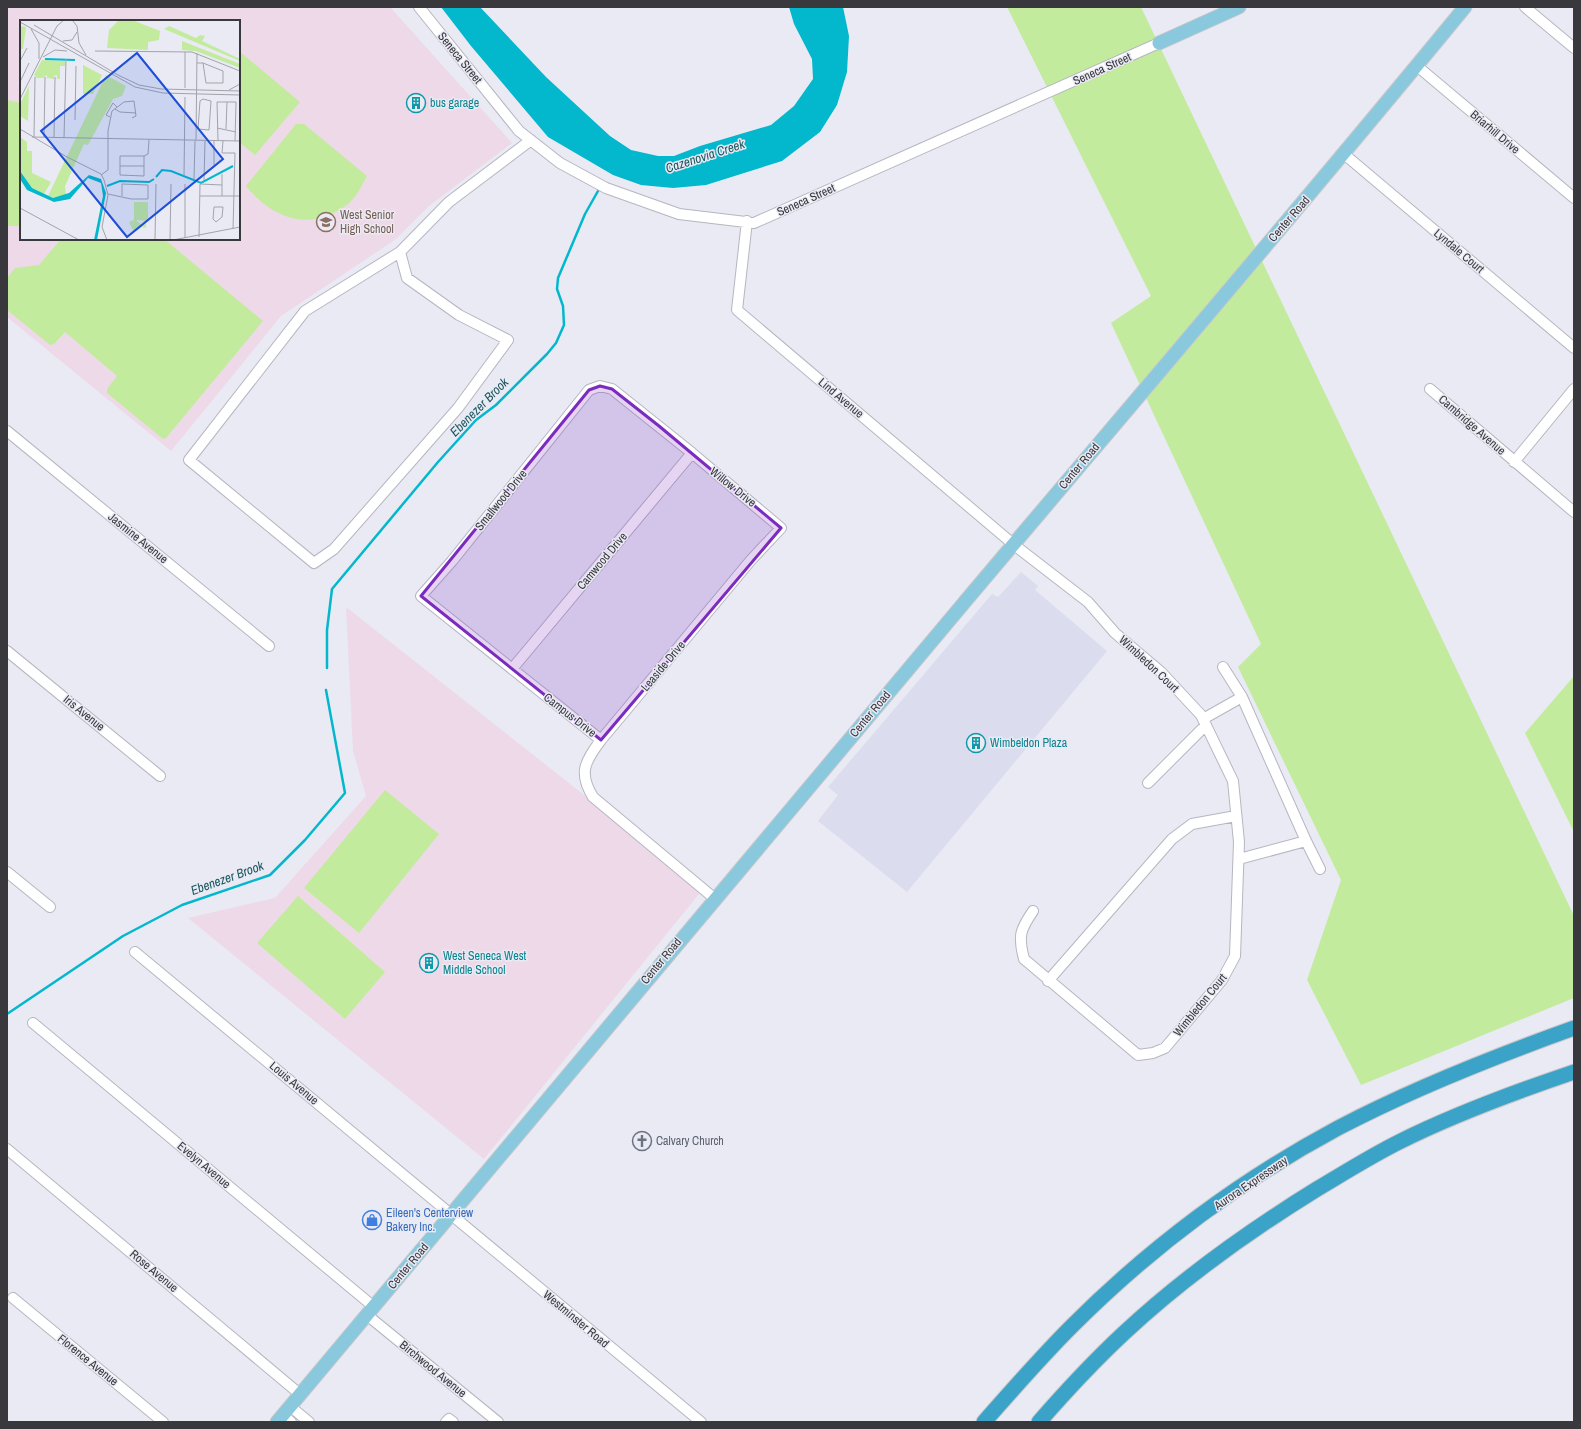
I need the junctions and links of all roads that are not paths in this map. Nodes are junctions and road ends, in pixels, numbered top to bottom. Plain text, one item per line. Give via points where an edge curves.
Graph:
1 (419, 7) edge
2 (1239, 7) edge
3 (1465, 7) edge
4 (1525, 7) edge
5 (1159, 43) joint
6 (1574, 48) edge
7 (1417, 66) junction
8 (531, 140) junction
9 (1344, 154) junction
10 (1574, 198) edge
11 (747, 221) junction
12 (400, 252) junction
13 (1574, 348) edge
14 (1430, 389) dead end
15 (1574, 389) edge
16 (618, 394) joint
17 (7, 431) edge
18 (692, 453) junction
19 (1514, 462) junction
20 (1574, 512) edge
21 (1013, 544) junction
22 (724, 592) joint
23 (459, 626) joint
24 (269, 646) dead end
25 (7, 651) edge
26 (1223, 667) dead end
27 (512, 669) junction
28 (1242, 697) junction
29 (1204, 722) junction
30 (601, 740) junction
31 (160, 776) dead end
32 (1148, 783) dead end
33 (1236, 816) junction
34 (1306, 841) junction
35 (1239, 859) junction
36 (1320, 869) dead end
37 (7, 872) edge
38 (714, 898) junction
39 (50, 907) dead end
40 (1032, 911) dead end
41 (135, 952) dead end
42 (1048, 981) junction
43 (33, 1023) dead end
44 (1574, 1028) edge
45 (1574, 1072) edge
46 (7, 1149) edge
47 (451, 1215) junction
48 (13, 1298) dead end
49 (371, 1311) junction
50 (301, 1395) junction
51 (285, 1416) edge
52 (163, 1422) edge
53 (309, 1422) edge
54 (446, 1422) edge
55 (453, 1422) edge
56 (498, 1422) edge
57 (701, 1422) edge
58 (984, 1422) edge
59 (1039, 1422) edge

1 - 8 street, Seneca Street via 519,131
2 - 5 main road, Seneca Street
3 - 7 main road, Center Road
4 - 6 street
5 - 11 street, Seneca Street via 754,223
7 - 9 main road, Center Road
7 - 10 street, Briarhill Drive
8 - 11 street, Seneca Street via 560,163 606,188 679,214
8 - 12 street via 449,202
9 - 13 street, Lyndale Court
9 - 21 main road, Center Road
11 - 21 street, Lind Avenue via 737,310
12 - 12 street via 407,278 460,315 508,340 452,414 334,549 314,563 189,460 305,310
14 - 19 street, Cambridge Avenue
15 - 19 street, Cambridge Avenue
16 - 18 street, Willow Drive
16 - 23 street, Smallwood Drive via 612,389 600,386 589,390 421,596
17 - 24 street, Jasmine Avenue
18 - 22 street, Willow Drive via 781,528
18 - 27 street, Camwood Drive
19 - 20 street, Cambridge Avenue
21 - 29 street, Wimbledon Court via 1088,602 1116,633 1161,672 1201,714
21 - 38 main road, Center Road
22 - 30 street, Leaside Drive
23 - 27 street, Campus Drive
25 - 31 street, Iris Avenue
26 - 28 street
27 - 30 street, Campus Drive
28 - 29 street
28 - 34 street
29 - 32 street
29 - 33 street, Wimbledon Court via 1233,781
30 - 38 street, Campus Drive via 590,754 584,771 593,797
33 - 35 street, Wimbledon Court
33 - 42 street via 1192,824 1172,839
34 - 35 street
34 - 36 street
35 - 42 street, Wimbledon Court via 1235,956 1222,980 1165,1048 1138,1055
37 - 39 street
38 - 47 main road, Center Road
40 - 42 street, Wimbledon Court via 1021,929 1020,944 1024,959
41 - 47 street, Louis Avenue
43 - 49 street, Evelyn Avenue
44 - 58 highway, Aurora Expressway via 1510,1051 1386,1104 1337,1129 1231,1195 1170,1239 1073,1325
45 - 59 highway via 1474,1109 1399,1142 1284,1210 1228,1248 1177,1288 1077,1380
46 - 50 street, Rose Avenue
47 - 49 main road, Center Road
47 - 57 street, Westminster Road
48 - 52 street, Florence Avenue
49 - 50 main road, Center Road
49 - 56 street, Birchwood Avenue
50 - 51 main road, Center Road
51 - 53 street
54 - 55 street via 449,1418

